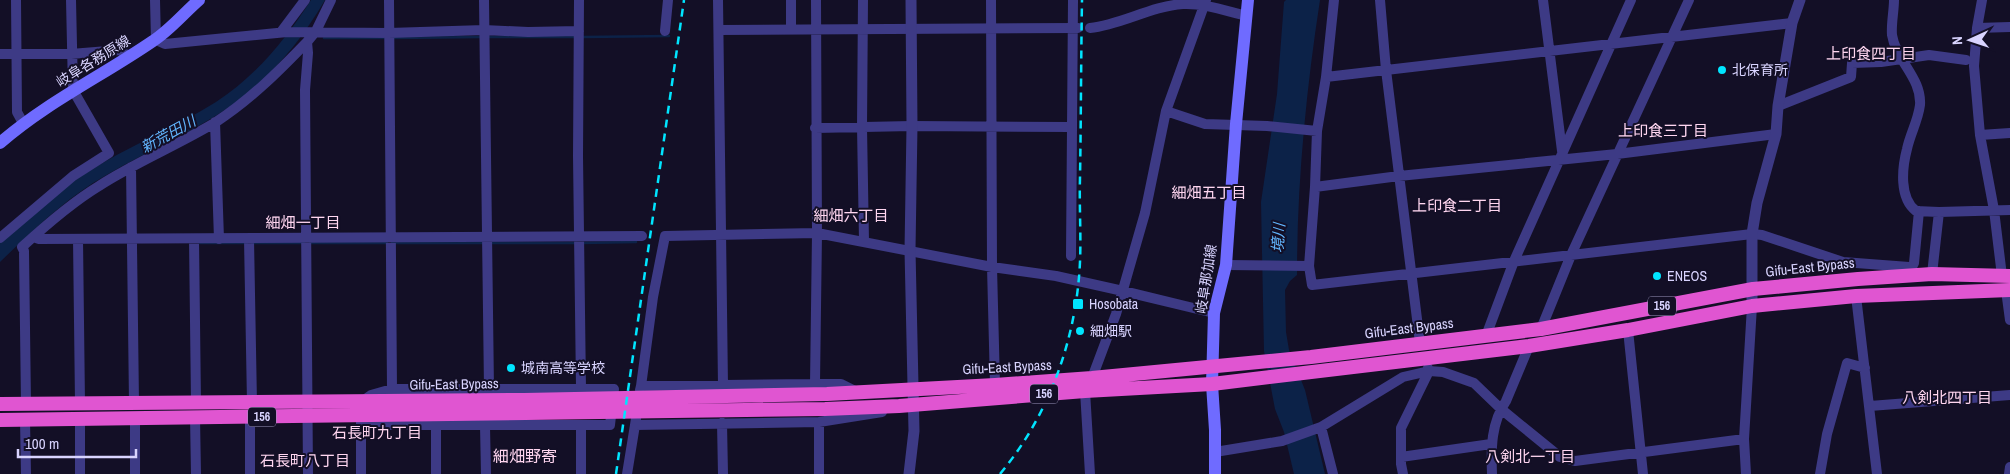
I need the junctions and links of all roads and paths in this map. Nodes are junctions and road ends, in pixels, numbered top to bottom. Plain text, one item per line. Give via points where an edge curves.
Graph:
1 (16, 0) edge
2 (71, 0) edge
3 (156, 0) edge
4 (199, 0) edge
5 (305, 0) edge
6 (331, 0) edge
7 (389, 0) edge
8 (484, 0) edge
9 (579, 0) edge
10 (668, 0) edge
11 (718, 0) edge
12 (791, 0) edge
13 (816, 0) edge
14 (862, 0) edge
15 (911, 0) edge
16 (991, 0) edge
17 (1073, 0) edge
18 (1248, 0) edge
19 (1334, 0) edge
20 (1380, 0) edge
21 (1542, 0) edge
22 (1631, 0) edge
23 (1689, 0) edge
24 (1800, 0) edge
25 (1894, 0) edge
26 (1982, 0) edge
27 (1205, 3) edge
28 (1247, 16) junction
29 (1792, 23) junction
30 (2010, 27) edge
31 (991, 28) junction
32 (1075, 28) junction
33 (1090, 28) dead end
34 (1977, 28) junction
35 (791, 29) junction
36 (816, 29) junction
37 (863, 29) junction
38 (911, 29) junction
39 (484, 30) junction
40 (719, 30) junction
41 (579, 31) junction
42 (665, 31) dead end
43 (284, 32) junction
44 (389, 33) junction
45 (310, 35) junction
46 (1673, 37) junction
47 (156, 40) junction
48 (1612, 44) junction
49 (1548, 51) junction
50 (0, 54) edge
51 (16, 54) junction
52 (71, 54) junction
53 (129, 57) junction
54 (1902, 60) junction
55 (1966, 60) dead end
56 (1386, 70) junction
57 (1326, 77) junction
58 (73, 90) junction
59 (1778, 106) junction
60 (1166, 111) junction
61 (215, 122) junction
62 (23, 123) junction
63 (1236, 124) junction
64 (912, 126) junction
65 (862, 127) junction
66 (992, 127) junction
67 (1071, 127) junction
68 (815, 128) junction
69 (1318, 131) junction
70 (2010, 133) edge
71 (1776, 134) junction
72 (1980, 135) junction
73 (0, 143) edge
74 (1617, 154) junction
75 (1561, 156) junction
76 (131, 167) junction
77 (1399, 176) junction
78 (1316, 187) junction
79 (1994, 210) junction
80 (2010, 210) edge
81 (1920, 211) junction
82 (1939, 212) junction
83 (817, 233) junction
84 (1752, 234) junction
85 (722, 235) junction
86 (642, 236) dead end
87 (33, 237) junction
88 (486, 237) junction
89 (580, 237) junction
90 (0, 238) edge
91 (133, 238) junction
92 (306, 238) junction
93 (392, 238) junction
94 (78, 239) junction
95 (194, 239) junction
96 (219, 239) junction
97 (249, 239) junction
98 (864, 242) junction
99 (910, 250) junction
100 (1571, 255) junction
101 (1071, 256) dead end
102 (1514, 261) junction
103 (1226, 264) junction
104 (1309, 266) junction
105 (992, 267) junction
106 (1870, 271) junction
107 (1412, 274) junction
108 (1932, 274) junction
109 (2007, 283) edge
110 (1754, 289) junction
111 (1123, 290) junction
112 (1856, 296) junction
113 (1752, 306) junction
114 (1214, 313) junction
115 (2010, 320) edge
116 (1541, 329) junction
117 (1628, 330) junction
118 (1486, 336) junction
119 (1420, 343) junction
120 (1529, 346) junction
121 (1428, 365) junction
122 (1212, 366) junction
123 (1865, 368) junction
124 (1092, 378) junction
125 (815, 384) junction
126 (1212, 384) junction
127 (995, 385) junction
128 (641, 386) junction
129 (724, 386) junction
130 (581, 388) junction
131 (913, 388) junction
132 (392, 389) junction
133 (489, 389) junction
134 (1085, 391) junction
135 (856, 392) junction
136 (2010, 395) edge
137 (134, 403) junction
138 (196, 403) junction
139 (252, 403) junction
140 (0, 404) edge
141 (26, 404) junction
142 (80, 404) junction
143 (914, 404) junction
144 (524, 406) junction
145 (899, 406) junction
146 (1870, 406) junction
147 (361, 408) junction
148 (307, 409) junction
149 (1501, 409) junction
150 (195, 417) junction
151 (250, 417) junction
152 (135, 418) junction
153 (80, 419) junction
154 (0, 420) edge
155 (25, 420) junction
156 (818, 422) junction
157 (722, 423) junction
158 (581, 425) junction
159 (635, 425) junction
160 (436, 426) junction
161 (485, 426) junction
162 (1320, 427) junction
163 (1744, 439) junction
164 (1491, 444) junction
165 (1215, 452) junction
166 (1641, 452) junction
167 (1401, 457) junction
168 (2010, 467) edge
169 (26, 474) edge
170 (80, 474) edge
171 (135, 474) edge
172 (196, 474) edge
173 (250, 474) edge
174 (308, 474) edge
175 (361, 474) edge
176 (436, 474) edge
177 (486, 474) edge
178 (581, 474) edge
179 (627, 474) edge
180 (723, 474) edge
181 (819, 474) edge
182 (909, 474) edge
183 (1090, 474) edge
184 (1216, 474) edge
185 (1333, 474) edge
186 (1403, 474) edge
187 (1492, 474) edge
188 (1643, 474) edge
189 (1746, 474) edge
190 (1820, 474) edge
191 (1878, 474) edge
192 (2009, 474) edge

1 - 51 street
2 - 52 street
3 - 47 street
4 - 47 main road, 岐阜各務原線
5 - 43 street
6 - 45 street
7 - 44 street
8 - 39 street
9 - 41 street
10 - 42 street
11 - 40 street
12 - 35 street
13 - 36 street
14 - 37 street
15 - 38 street
16 - 31 street
17 - 32 street
18 - 28 main road, 岐阜那加線
19 - 57 street
20 - 56 street
21 - 49 street
22 - 48 street
23 - 46 street
24 - 29 street
25 - 54 street via 1892,34
26 - 34 street
27 - 28 street
27 - 33 street via 1182,4
27 - 60 street
28 - 63 main road, 岐阜那加線
29 - 46 street
29 - 59 street
30 - 34 street
31 - 32 street
31 - 38 street
31 - 66 street
32 - 67 street
34 - 72 street via 1974,66
35 - 36 street
35 - 40 street
36 - 37 street
36 - 68 street
37 - 38 street
37 - 65 street
38 - 64 street
39 - 41 street
39 - 44 street
39 - 88 street
40 - 85 street
41 - 89 street
43 - 45 street
43 - 47 street via 166,44
44 - 45 street
44 - 93 street
45 - 61 street via 263,85
45 - 92 street via 305,90
46 - 48 street
46 - 74 street
47 - 53 main road, 岐阜各務原線
48 - 49 street
48 - 75 street
49 - 56 street
49 - 75 street
50 - 51 street
51 - 52 street
51 - 62 street via 17,112
52 - 53 street via 120,50
52 - 58 street
53 - 58 main road, 岐阜各務原線
54 - 55 street via 1930,55
54 - 59 street via 1852,64 1852,77
54 - 81 street via 1919,90 1918,117 1903,169 1906,200
56 - 57 street
56 - 77 street
57 - 69 street
58 - 62 main road, 岐阜各務原線
58 - 90 street via 109,153 73,176
59 - 71 street
60 - 63 street via 1205,124
60 - 111 street via 1151,191
61 - 76 street
61 - 96 street
62 - 73 main road, 岐阜各務原線
63 - 69 street
63 - 103 main road, 岐阜那加線
64 - 65 street
64 - 66 street
64 - 99 street
65 - 68 street
65 - 98 street
66 - 67 street
66 - 105 street
67 - 101 street
68 - 83 street
69 - 78 street
70 - 72 street
71 - 74 street
71 - 84 street via 1757,202
72 - 79 street
74 - 75 street
74 - 100 street
75 - 77 street
75 - 102 street
76 - 87 street via 98,186
76 - 91 street
77 - 78 street
77 - 107 street
78 - 104 street
79 - 80 street
79 - 82 street
79 - 109 street
81 - 82 street
81 - 106 street via 1912,266
82 - 108 street
83 - 85 street
83 - 98 street
83 - 125 street
84 - 100 street
84 - 106 street
84 - 110 street
85 - 128 street via 665,236
85 - 129 street
86 - 89 street
87 - 94 street
87 - 141 street via 22,247
88 - 89 street
88 - 93 street
88 - 133 street
89 - 130 street
91 - 94 street
91 - 95 street
91 - 137 street
92 - 93 street
92 - 97 street
92 - 148 street
93 - 132 street
94 - 142 street
95 - 96 street
95 - 138 street
96 - 97 street
97 - 139 street
98 - 99 street
99 - 105 street
99 - 131 street
100 - 102 street
100 - 116 street
102 - 107 street
102 - 118 street
103 - 104 street
103 - 114 main road, 岐阜那加線
104 - 107 street via 1312,285
105 - 111 street
105 - 127 street
106 - 108 highway, Gifu-East Bypass / 156
106 - 110 highway, Gifu-East Bypass / 156
107 - 119 street
108 - 109 highway, Gifu-East Bypass / 156
109 - 112 highway, Gifu-East Bypass / 156
109 - 115 street
110 - 113 street
110 - 116 highway, Gifu-East Bypass / 156
111 - 114 street
111 - 124 street
112 - 113 highway, Gifu-East Bypass / 156
112 - 123 street
113 - 117 highway, Gifu-East Bypass / 156
113 - 163 street
114 - 122 main road, 岐阜那加線
116 - 118 highway, Gifu-East Bypass / 156
117 - 120 highway, Gifu-East Bypass / 156
117 - 166 street
118 - 119 highway, Gifu-East Bypass / 156
119 - 122 highway, Gifu-East Bypass / 156
120 - 121 highway, Gifu-East Bypass / 156
120 - 149 street
121 - 126 highway, Gifu-East Bypass / 156 via 1319,372
121 - 149 street via 1474,383
121 - 162 street
121 - 167 street via 1401,428
122 - 124 highway, Gifu-East Bypass / 156
122 - 126 main road, 岐阜那加線
123 - 146 street
123 - 190 street via 1848,363 1827,434
124 - 127 highway, Gifu-East Bypass / 156
125 - 129 street
125 - 135 street via 841,384
126 - 134 highway, Gifu-East Bypass / 156
126 - 165 main road, 岐阜那加線
127 - 131 highway, Gifu-East Bypass / 156
128 - 129 street
128 - 159 street
130 - 133 street
130 - 158 street via 614,389 610,425
131 - 135 highway, Gifu-East Bypass / 156
131 - 143 street
132 - 133 street
132 - 147 street via 371,395
134 - 143 highway, Gifu-East Bypass / 156
134 - 183 street
135 - 144 highway, Gifu-East Bypass / 156
136 - 146 street
137 - 138 highway, Gifu-East Bypass / 156
137 - 142 highway, Gifu-East Bypass / 156
138 - 139 highway, Gifu-East Bypass / 156
139 - 148 highway, Gifu-East Bypass / 156
140 - 141 highway, Gifu-East Bypass / 156
141 - 142 highway, Gifu-East Bypass / 156
143 - 145 highway, Gifu-East Bypass / 156
143 - 182 street
144 - 145 highway, Gifu-East Bypass / 156 via 825,409
144 - 147 highway, Gifu-East Bypass / 156
145 - 156 street
146 - 191 street
147 - 148 highway, Gifu-East Bypass / 156
147 - 160 street via 376,425
147 - 175 street
148 - 151 highway, Gifu-East Bypass / 156
148 - 174 street
149 - 164 street
149 - 166 street via 1560,457 1575,460
150 - 151 highway, Gifu-East Bypass / 156
150 - 152 highway, Gifu-East Bypass / 156
150 - 172 street
151 - 173 street
152 - 153 highway, Gifu-East Bypass / 156
152 - 171 street
153 - 155 highway, Gifu-East Bypass / 156
153 - 170 street
154 - 155 highway, Gifu-East Bypass / 156
155 - 169 street
156 - 157 street
156 - 181 street
157 - 159 street
157 - 180 street
158 - 161 street
158 - 178 street
159 - 179 street
160 - 161 street
160 - 176 street
161 - 177 street
162 - 165 street via 1282,440
162 - 185 street
163 - 166 street
163 - 189 street
164 - 167 street
164 - 187 street
165 - 184 main road, 岐阜那加線
166 - 188 street
167 - 186 street
168 - 192 street

